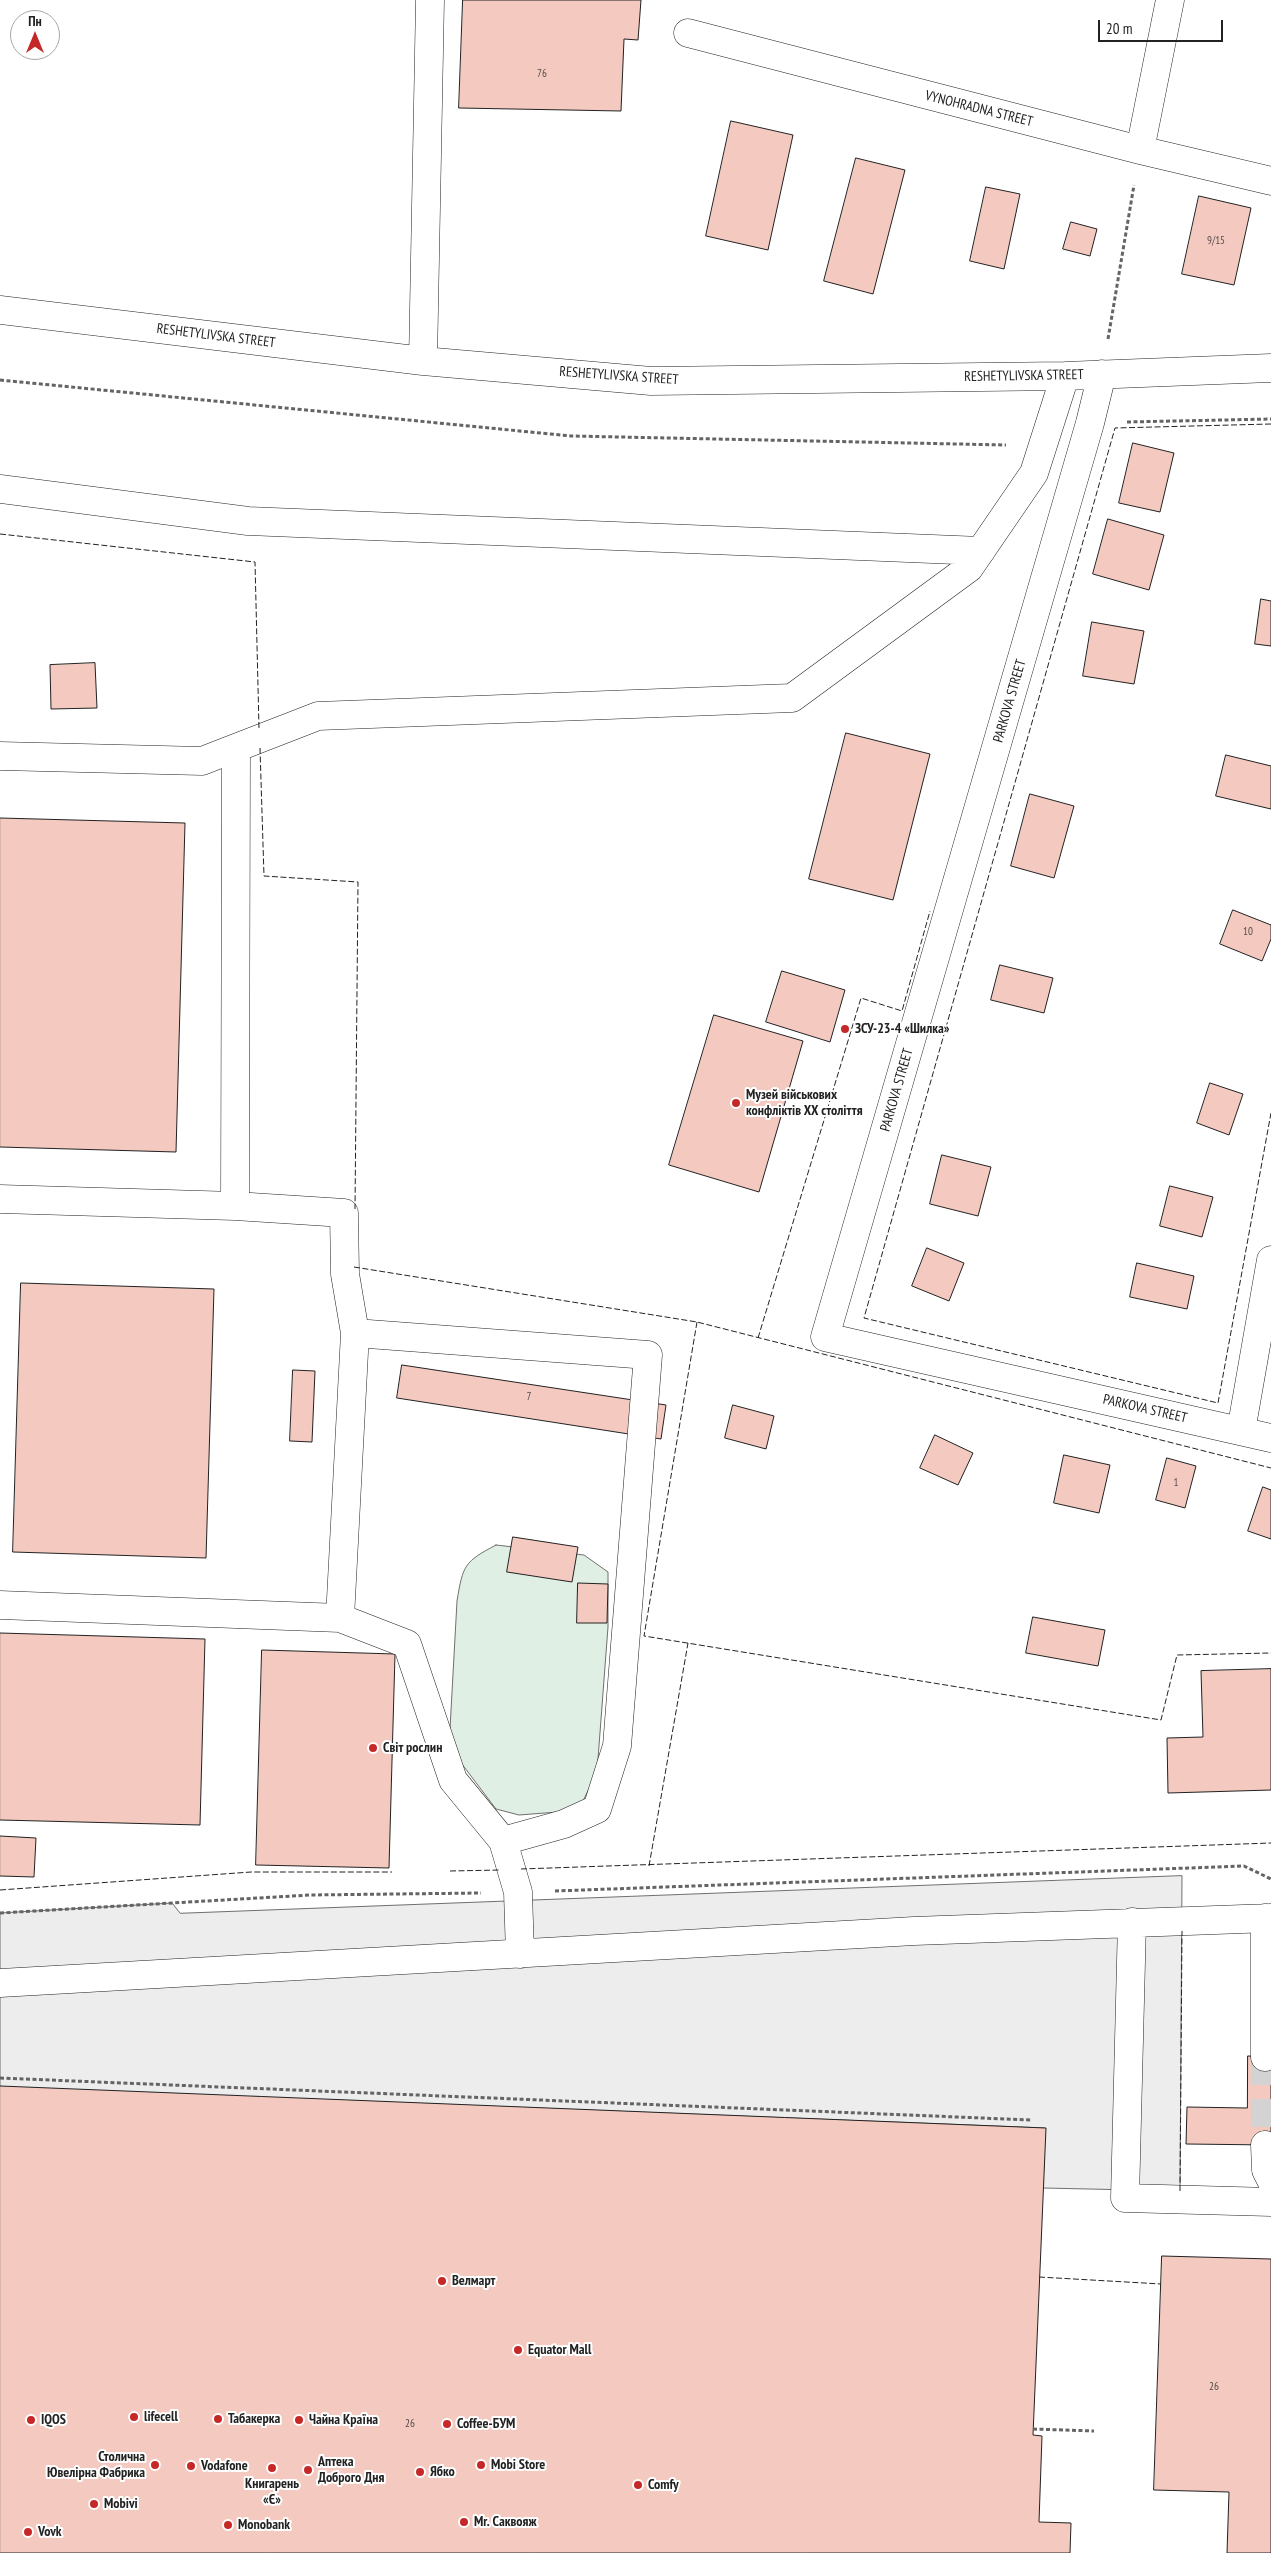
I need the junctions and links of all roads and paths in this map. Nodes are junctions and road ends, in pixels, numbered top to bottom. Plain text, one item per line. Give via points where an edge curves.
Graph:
1 (430, 0) edge
2 (1170, 0) edge
3 (688, 33) dead end
4 (1140, 150) junction
5 (1271, 182) edge
6 (0, 310) edge
7 (423, 360) junction
8 (1271, 368) edge
9 (1102, 374) junction
10 (1065, 376) junction
11 (0, 380) edge
12 (1271, 419) edge
13 (1090, 423) junction
14 (1043, 446) junction
15 (0, 489) edge
16 (981, 550) junction
17 (236, 748) junction
18 (0, 756) edge
19 (0, 1199) edge
20 (235, 1206) junction
21 (1271, 1260) edge
22 (355, 1333) junction
23 (1241, 1431) junction
24 (1271, 1438) edge
25 (0, 1605) edge
26 (340, 1618) junction
27 (503, 1841) junction
28 (1271, 1879) edge
29 (518, 1892) junction
30 (0, 1913) edge
31 (1268, 1918) edge
32 (1132, 1922) junction
33 (520, 1954) junction
34 (0, 1983) edge
35 (1265, 2057) tunnel mouth
36 (0, 2078) edge
37 (1031, 2120) dead end
38 (1265, 2145) tunnel mouth
39 (1271, 2180) edge
40 (1271, 2202) edge
41 (1033, 2429) dead end
42 (1094, 2431) dead end

1 - 7 street
2 - 4 street
3 - 4 street, VYNOHRADNA STREET
4 - 5 street, VYNOHRADNA STREET
4 - 9 path
6 - 7 street, RESHETYLIVSKA STREET
7 - 10 street, RESHETYLIVSKA STREET via 651,381
8 - 9 street, RESHETYLIVSKA STREET
9 - 10 street, RESHETYLIVSKA STREET
9 - 13 street, PARKOVA STREET
10 - 14 street
11 - 14 path via 571,436
12 - 13 path
13 - 23 street, PARKOVA STREET via 826,1337
14 - 16 street via 1034,473
15 - 16 street via 248,521
16 - 17 street via 969,568 792,698 318,716
17 - 18 street via 202,761
17 - 20 street
19 - 20 street
20 - 22 street via 344,1213 345,1274
21 - 23 street
22 - 26 street
22 - 27 street via 648,1355 617,1746 598,1809 564,1824
23 - 24 street, PARKOVA STREET
25 - 26 street
26 - 27 street via 407,1644 453,1780
27 - 29 street
28 - 29 path via 1244,1866
29 - 30 path via 310,1895
29 - 33 street
31 - 32 street
31 - 35 street
32 - 33 street via 904,1931
32 - 40 street via 1125,2198
33 - 34 street
36 - 37 path
38 - 39 street via 1266,2170
41 - 42 path

